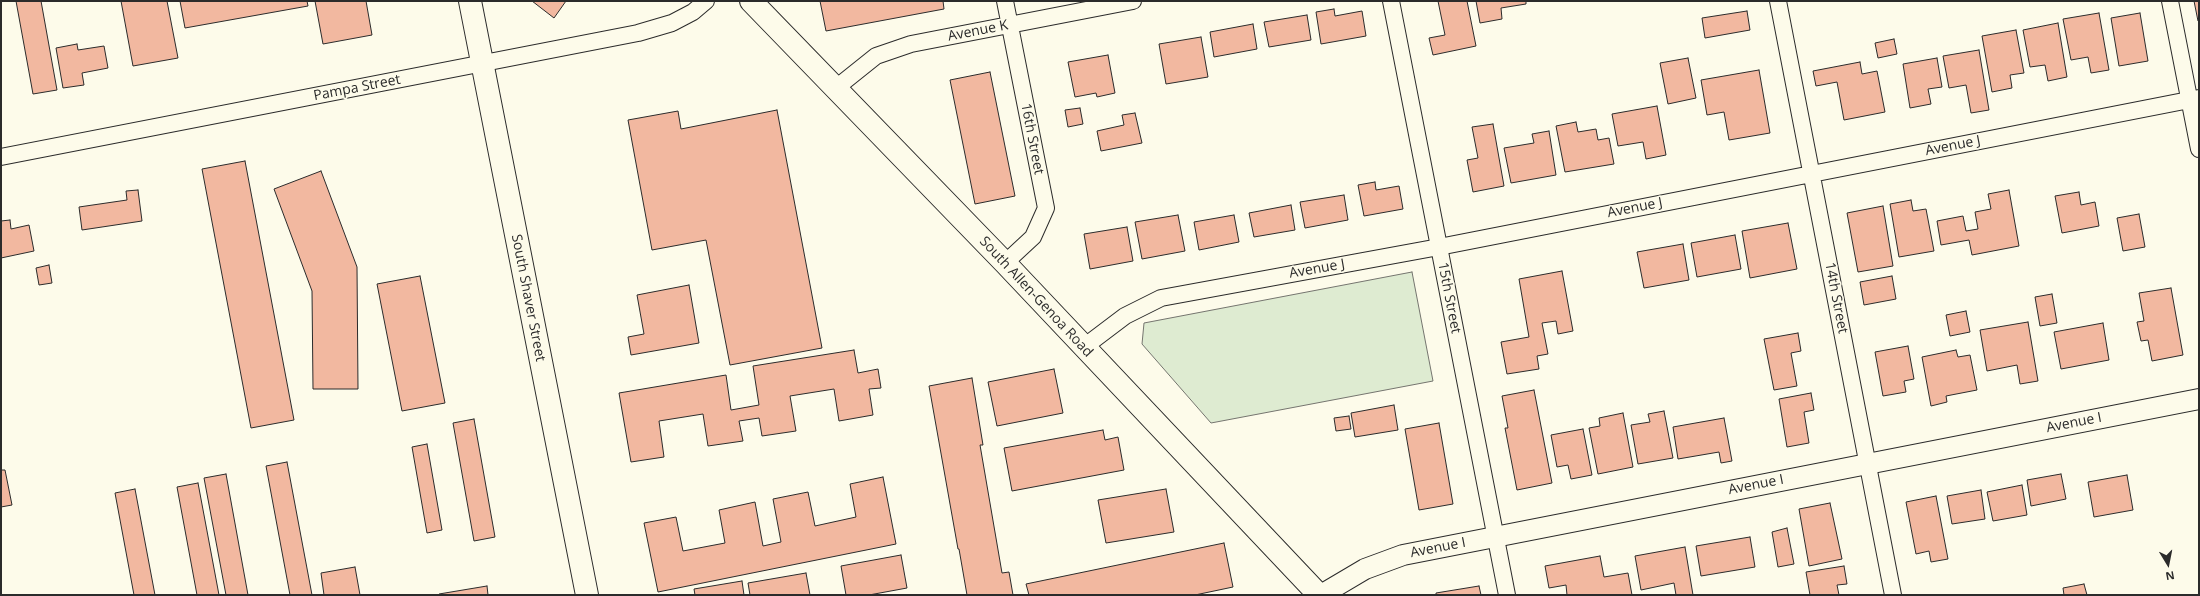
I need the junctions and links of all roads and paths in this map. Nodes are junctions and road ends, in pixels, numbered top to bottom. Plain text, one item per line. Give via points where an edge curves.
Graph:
1 (470, 1) edge
2 (706, 1) edge
3 (751, 1) edge
4 (1005, 1) edge
5 (1133, 1) edge
6 (1391, 1) edge
7 (1778, 1) edge
8 (2170, 1) edge
9 (1010, 25) junction
10 (482, 64) junction
11 (836, 88) junction
12 (2194, 99) edge
13 (2199, 149) edge
14 (1, 157) edge
15 (1811, 174) junction
16 (1439, 247) junction
17 (1005, 263) junction
18 (1084, 348) junction
19 (2199, 399) edge
20 (1868, 464) junction
21 (1495, 536) junction
22 (587, 595) edge
23 (1320, 595) edge
24 (1507, 595) edge
25 (1894, 595) edge

1 - 10 main road, South Shaver Street
2 - 10 street, Pampa Street via 693,12 672,23 644,31
3 - 11 main road, South Allen-Genoa Road
4 - 9 street, 16th Street
5 - 9 street, Avenue K
6 - 16 street, 15th Street
7 - 15 street, 14th Street
8 - 12 street
9 - 11 street, Avenue K via 911,44 876,56
9 - 17 street, 16th Street via 1046,208 1033,237
10 - 14 street, Pampa Street
10 - 22 main road, South Shaver Street
11 - 17 main road, South Allen-Genoa Road
12 - 13 street
12 - 15 street, Avenue J
15 - 16 street, Avenue J
15 - 20 street, 14th Street
16 - 18 street, Avenue J via 1161,298 1126,316
16 - 21 street, 15th Street
17 - 18 main road, South Allen-Genoa Road
18 - 23 main road, South Allen-Genoa Road
19 - 20 street, Avenue I
20 - 21 street, Avenue I
20 - 25 street, 14th Street
21 - 23 street, Avenue I via 1403,555 1365,569
21 - 24 street, 15th Street

